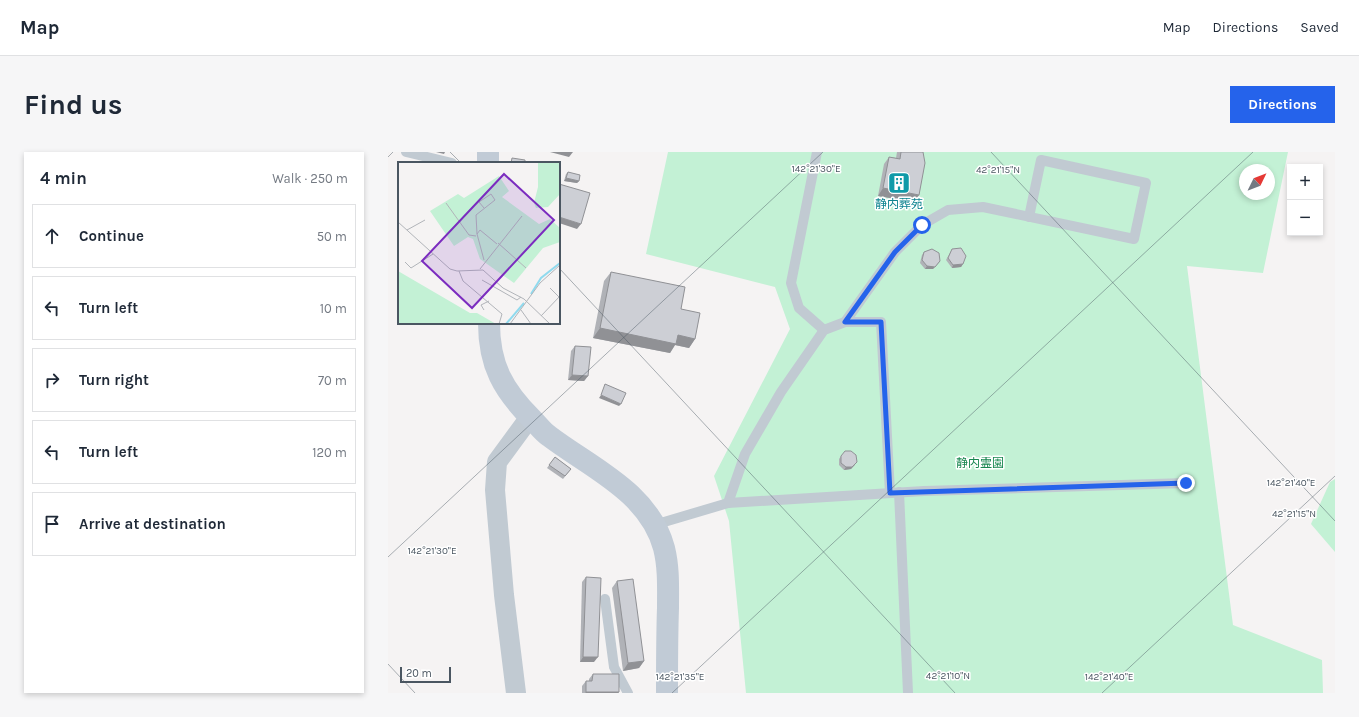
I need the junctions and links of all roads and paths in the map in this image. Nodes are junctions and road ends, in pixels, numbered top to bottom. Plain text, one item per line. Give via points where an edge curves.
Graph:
1 (406, 152) edge
2 (817, 152) edge
3 (448, 162) edge
4 (1029, 217) junction
5 (845, 322) junction
6 (489, 324) edge
7 (824, 330) junction
8 (530, 417) junction
9 (1186, 483) dead end
10 (894, 493) junction
11 (728, 503) junction
12 (654, 524) junction
13 (605, 599) dead end
14 (516, 693) edge
15 (628, 693) edge
16 (667, 693) edge
17 (908, 693) edge

1 - 3 lane
2 - 7 lane via 791,283 799,308
4 - 4 lane via 1041,160 1146,182 1134,239
4 - 5 lane via 983,207 948,210 922,225 895,252
5 - 7 lane
5 - 10 lane via 881,322
6 - 8 street via 496,370 506,390
7 - 11 lane via 780,392 745,454
8 - 12 street via 548,436 624,488
8 - 14 street via 497,462 495,490
9 - 10 lane
10 - 11 lane
10 - 17 lane
11 - 12 lane
12 - 16 street via 664,547 668,573
13 - 15 lane via 614,666

